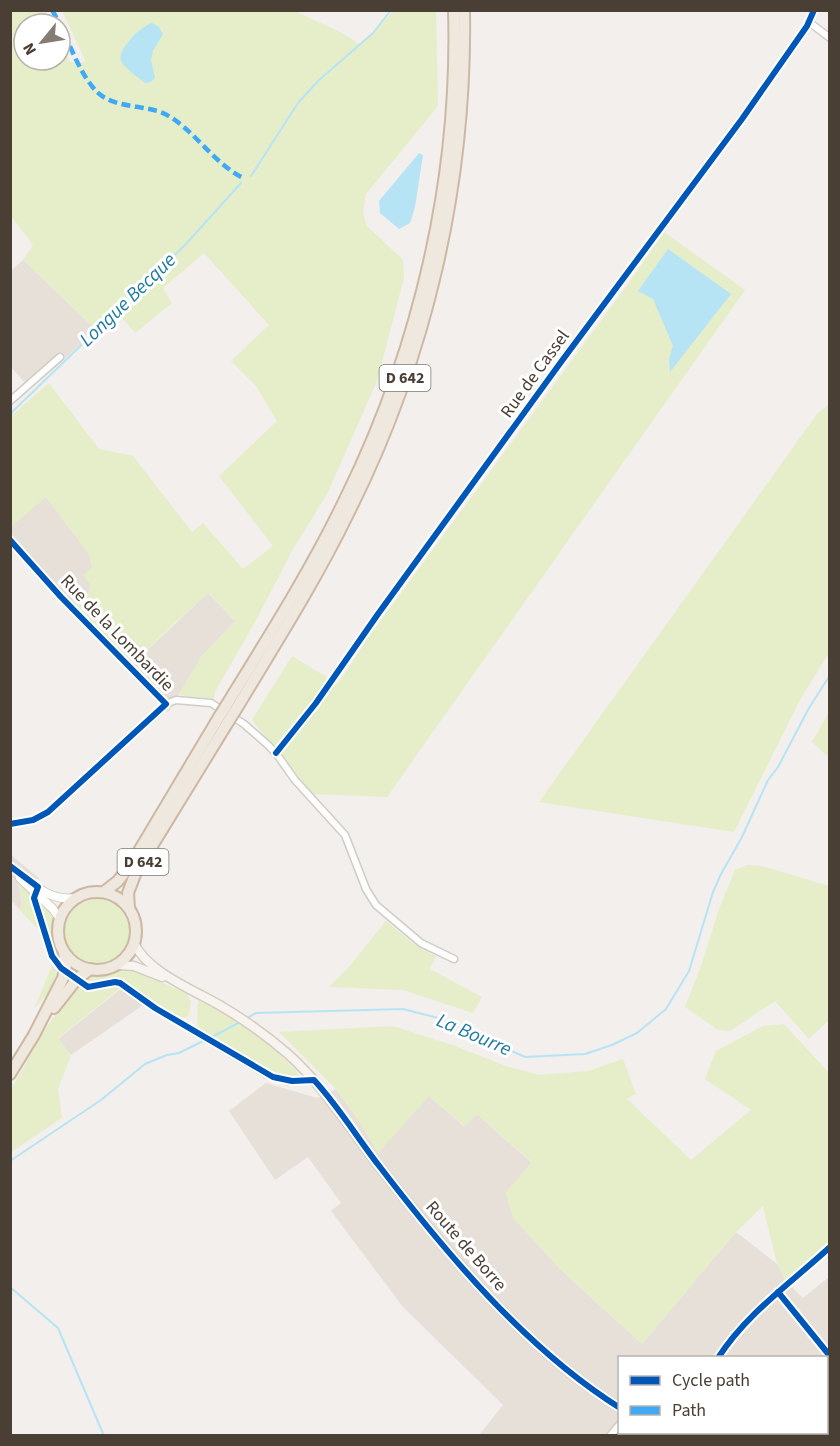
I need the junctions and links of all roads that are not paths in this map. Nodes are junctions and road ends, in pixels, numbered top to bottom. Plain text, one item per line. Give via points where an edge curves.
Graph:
1 (454, 10) edge
2 (464, 10) edge
3 (814, 10) edge
4 (809, 22) junction
5 (830, 38) edge
6 (60, 357) dead end
7 (10, 402) edge
8 (10, 540) edge
9 (166, 704) junction
10 (230, 708) junction
11 (224, 720) junction
12 (276, 753) junction
13 (10, 824) edge
14 (10, 867) edge
15 (104, 892) junction
16 (77, 898) junction
17 (129, 908) junction
18 (60, 919) junction
19 (134, 943) junction
20 (64, 951) junction
21 (454, 959) dead end
22 (117, 964) junction
23 (90, 969) junction
24 (124, 986) dead end
25 (184, 986) junction
26 (34, 1035) junction
27 (10, 1074) edge
28 (314, 1080) junction
29 (830, 1247) edge
30 (778, 1292) junction
31 (719, 1356) edge
32 (830, 1356) edge
33 (618, 1407) edge

1 - 10 highway, D 642 via 452,109 443,185 429,262 405,349 379,422 340,510
2 - 10 highway, D 642 via 462,102 450,198 432,287 407,373 347,517 317,573
3 - 4 street, Rue de Cassel
4 - 5 street
4 - 12 street, Rue de Cassel via 742,119
6 - 7 street
8 - 9 street, Rue de la Lombardie
9 - 12 street, Rue de la Lombardie via 176,700 214,704 248,727
9 - 13 street, Rue de la Lombardie via 45,814
10 - 11 highway, D 642, bridge
11 - 15 highway, D 642 via 136,857
11 - 17 highway, D 642 via 134,877 128,893
12 - 21 street, Rue de la Lombardie via 345,835 376,905 417,940
14 - 16 street via 51,896
14 - 18 street
15 - 16 highway
15 - 17 highway
16 - 18 highway via 65,908
17 - 19 highway via 136,927
18 - 20 highway via 59,938
19 - 22 highway via 129,954
19 - 25 main road via 148,962
20 - 23 highway via 74,962
20 - 26 highway via 63,978
22 - 23 highway via 102,970
22 - 25 main road via 138,967
23 - 26 highway via 76,980
24 - 28 street via 273,1077
25 - 28 main road, Route de Borre via 249,1024
26 - 27 highway
28 - 33 main road, Route de Borre via 416,1213 484,1291 572,1374
29 - 30 street
30 - 31 street via 742,1325
30 - 32 street

